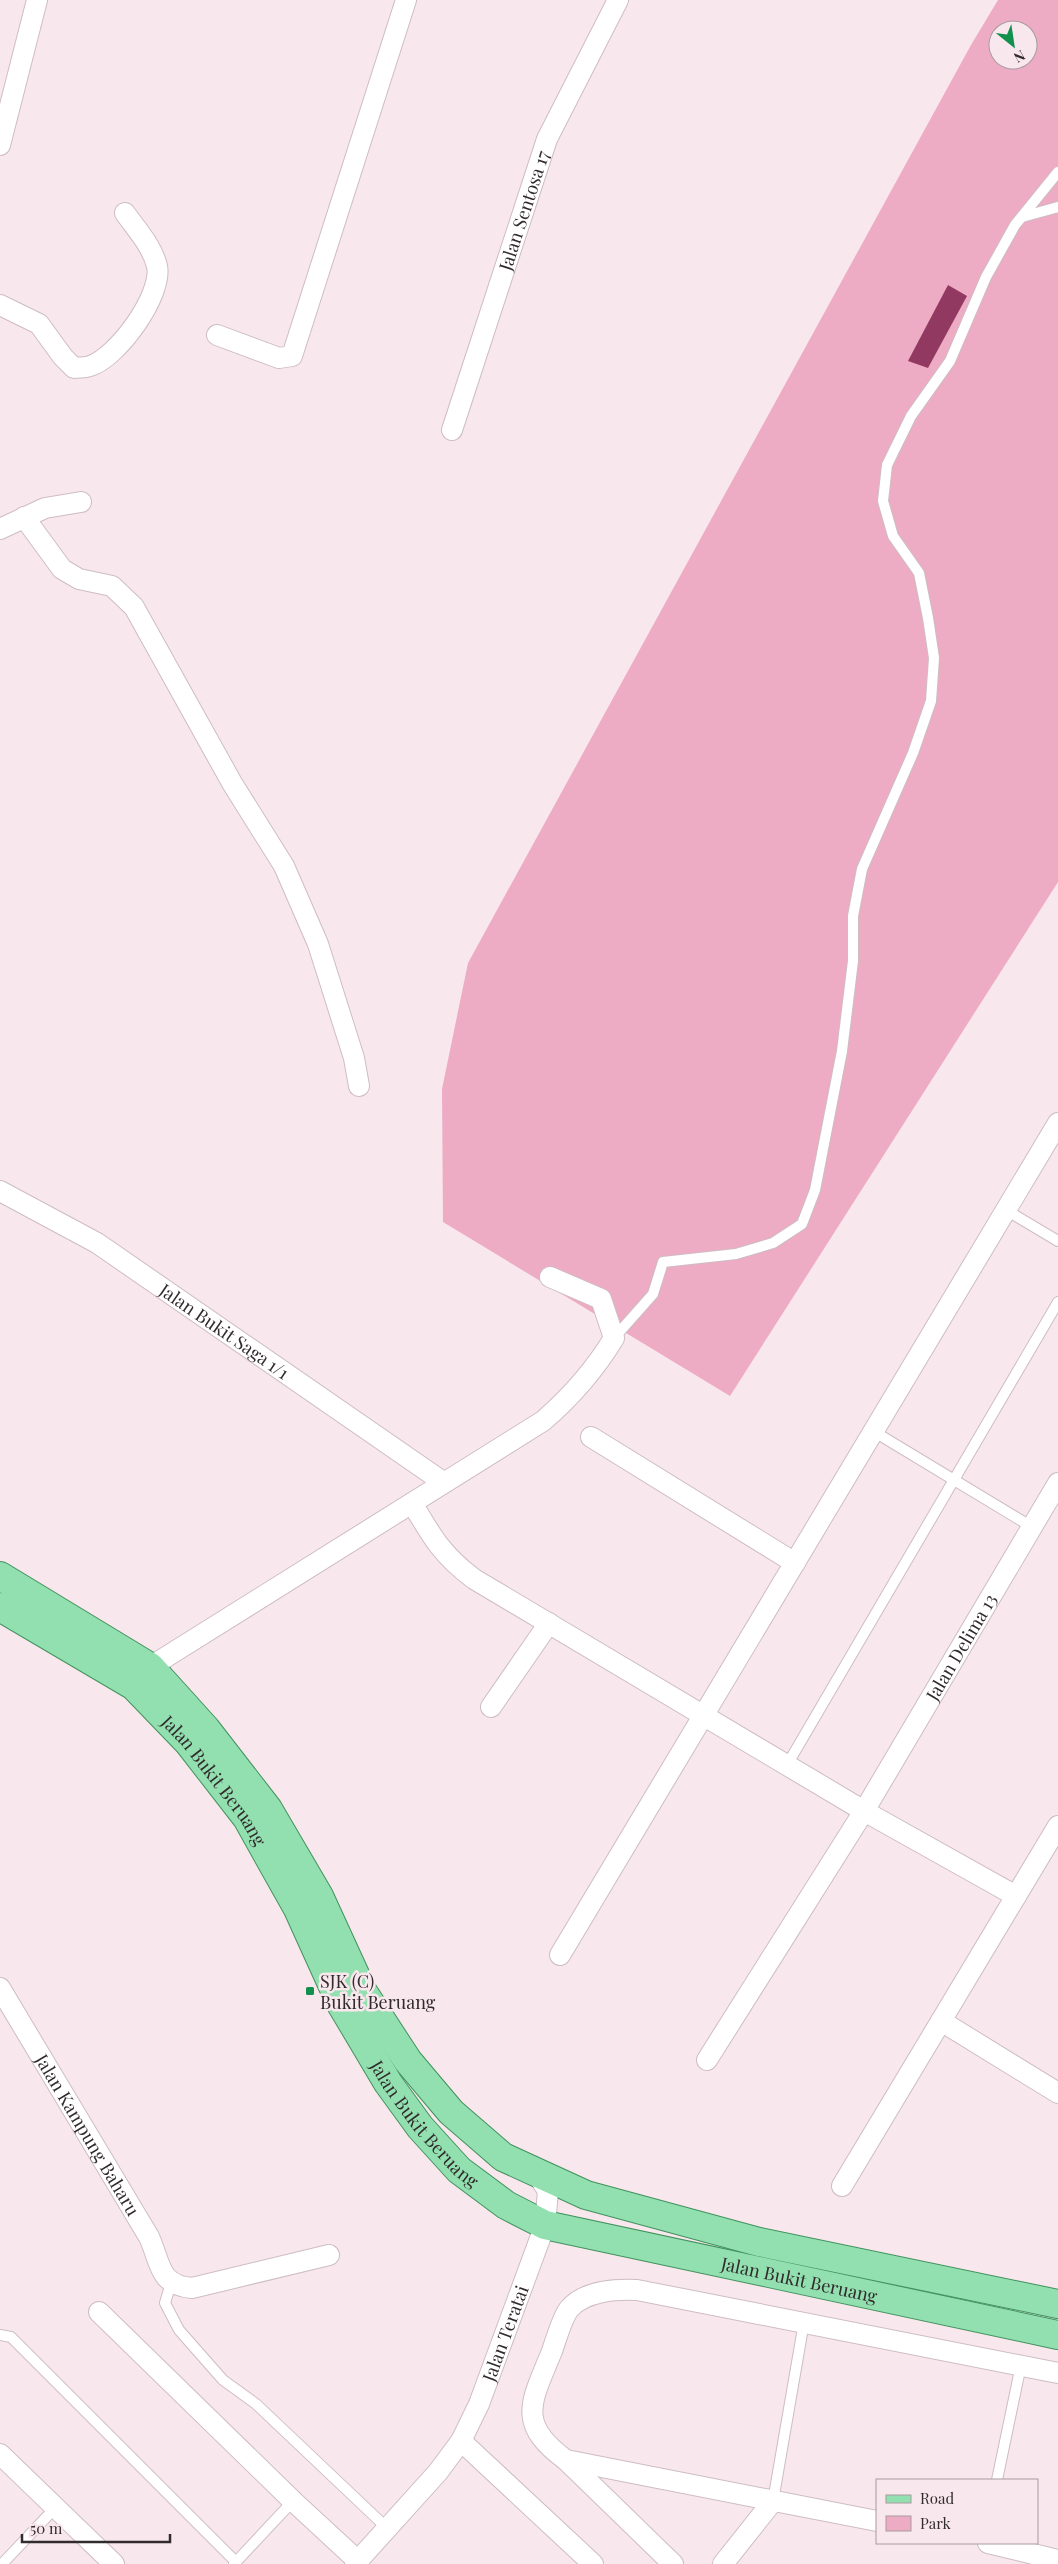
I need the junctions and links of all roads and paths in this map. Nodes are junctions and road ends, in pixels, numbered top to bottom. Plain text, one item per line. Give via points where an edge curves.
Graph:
1 (37, 0) edge
2 (406, 0) edge
3 (618, 0) edge
4 (0, 145) edge
5 (1058, 172) edge
6 (1058, 207) edge
7 (126, 213) dead end
8 (1022, 217) junction
9 (0, 304) edge
10 (218, 335) dead end
11 (452, 430) dead end
12 (82, 502) dead end
13 (24, 517) junction
14 (0, 529) edge
15 (359, 1086) dead end
16 (1058, 1123) edge
17 (0, 1191) edge
18 (1006, 1210) junction
19 (1058, 1241) edge
20 (550, 1277) dead end
21 (1058, 1302) edge
22 (614, 1338) junction
23 (873, 1432) junction
24 (591, 1437) dead end
25 (954, 1480) junction
26 (443, 1482) junction
27 (1058, 1483) edge
28 (412, 1503) junction
29 (1032, 1527) junction
30 (795, 1563) junction
31 (0, 1576) edge
32 (0, 1607) edge
33 (548, 1623) junction
34 (150, 1667) junction
35 (491, 1707) dead end
36 (704, 1715) junction
37 (787, 1765) junction
38 (864, 1811) junction
39 (1058, 1826) edge
40 (1016, 1896) junction
41 (560, 1955) dead end
42 (0, 1988) edge
43 (941, 2021) junction
44 (707, 2060) dead end
45 (1058, 2093) edge
46 (537, 2174) junction
47 (842, 2186) dead end
48 (586, 2195) junction
49 (545, 2225) junction
50 (329, 2255) dead end
51 (171, 2283) junction
52 (1058, 2304) edge
53 (99, 2312) dead end
54 (804, 2322) junction
55 (0, 2335) edge
56 (1058, 2335) edge
57 (1021, 2365) junction
58 (1058, 2373) edge
59 (460, 2441) junction
60 (0, 2454) edge
61 (566, 2460) junction
62 (997, 2479) edge
63 (293, 2501) junction
64 (773, 2501) junction
65 (56, 2507) junction
66 (876, 2521) edge
67 (388, 2529) junction
68 (992, 2544) edge
69 (1058, 2560) edge
70 (357, 2562) edge
71 (235, 2563) edge
72 (2, 2564) edge
73 (114, 2564) edge
74 (593, 2564) edge
75 (673, 2564) edge
76 (723, 2564) edge

1 - 4 street
2 - 10 street via 292,356 279,358
3 - 11 street, Jalan Sentosa 17 via 547,139
5 - 8 lane
6 - 8 lane
7 - 9 street via 152,251 157,268 154,292 126,338 104,358 90,366 74,368 39,324
8 - 22 lane via 986,277 950,361 911,416 887,465 882,501 893,536 919,573 928,618 934,658 931,701 914,753 862,869 853,916 853,961 842,1051 815,1190 802,1224 773,1243 736,1254 663,1262 652,1294
12 - 13 street via 46,508
13 - 14 street
13 - 15 street via 62,569 78,579 112,586 134,606 232,783 284,866 318,944 354,1058
16 - 18 street
17 - 26 street, Jalan Bukit Saga 1/1 via 97,1243
18 - 19 lane
18 - 23 street
20 - 22 street via 601,1299
21 - 25 lane
22 - 26 street via 597,1366 572,1396 543,1421
23 - 25 lane
23 - 30 street
24 - 30 street
25 - 29 lane
25 - 37 lane
26 - 28 street
27 - 29 street, Jalan Delima 13
28 - 33 street via 451,1561
28 - 34 street
29 - 38 street, Jalan Delima 13
30 - 36 street
31 - 34 main road, Jalan Bukit Beruang
32 - 49 main road, Jalan Bukit Beruang via 134,1686 188,1742 247,1818 298,1909 341,2004 388,2084 420,2127 459,2170 506,2205
33 - 35 street
33 - 36 street
34 - 46 main road, Jalan Bukit Beruang via 206,1730 268,1809 319,1896 363,1992 408,2061 451,2112 502,2157
36 - 37 street
36 - 41 street
37 - 38 street
38 - 40 street
38 - 44 street, Jalan Delima 13
39 - 40 street
40 - 43 street
42 - 51 street, Jalan Kampung Baharu via 149,2237 162,2274
43 - 45 street
43 - 47 street
46 - 48 main road, Jalan Bukit Beruang
46 - 49 street via 548,2191
48 - 49 street via 562,2202
48 - 52 main road, Jalan Bukit Beruang via 759,2242
49 - 56 main road, Jalan Bukit Beruang
49 - 59 street, Jalan Teratai via 479,2404
50 - 51 street via 192,2288
51 - 67 lane via 165,2303 180,2330 223,2380 256,2404
53 - 63 street
54 - 57 street
54 - 61 street via 637,2290 613,2289 589,2296 570,2309 532,2400 534,2426 546,2445
54 - 64 lane
55 - 71 lane via 11,2337
57 - 58 street
57 - 62 lane
59 - 67 street, Jalan Teratai via 438,2472
59 - 74 street
60 - 65 street
61 - 64 street
61 - 75 street
63 - 70 street
63 - 71 lane
64 - 66 street
64 - 76 street
65 - 72 lane
65 - 73 street
67 - 70 street, Jalan Teratai
68 - 69 street

